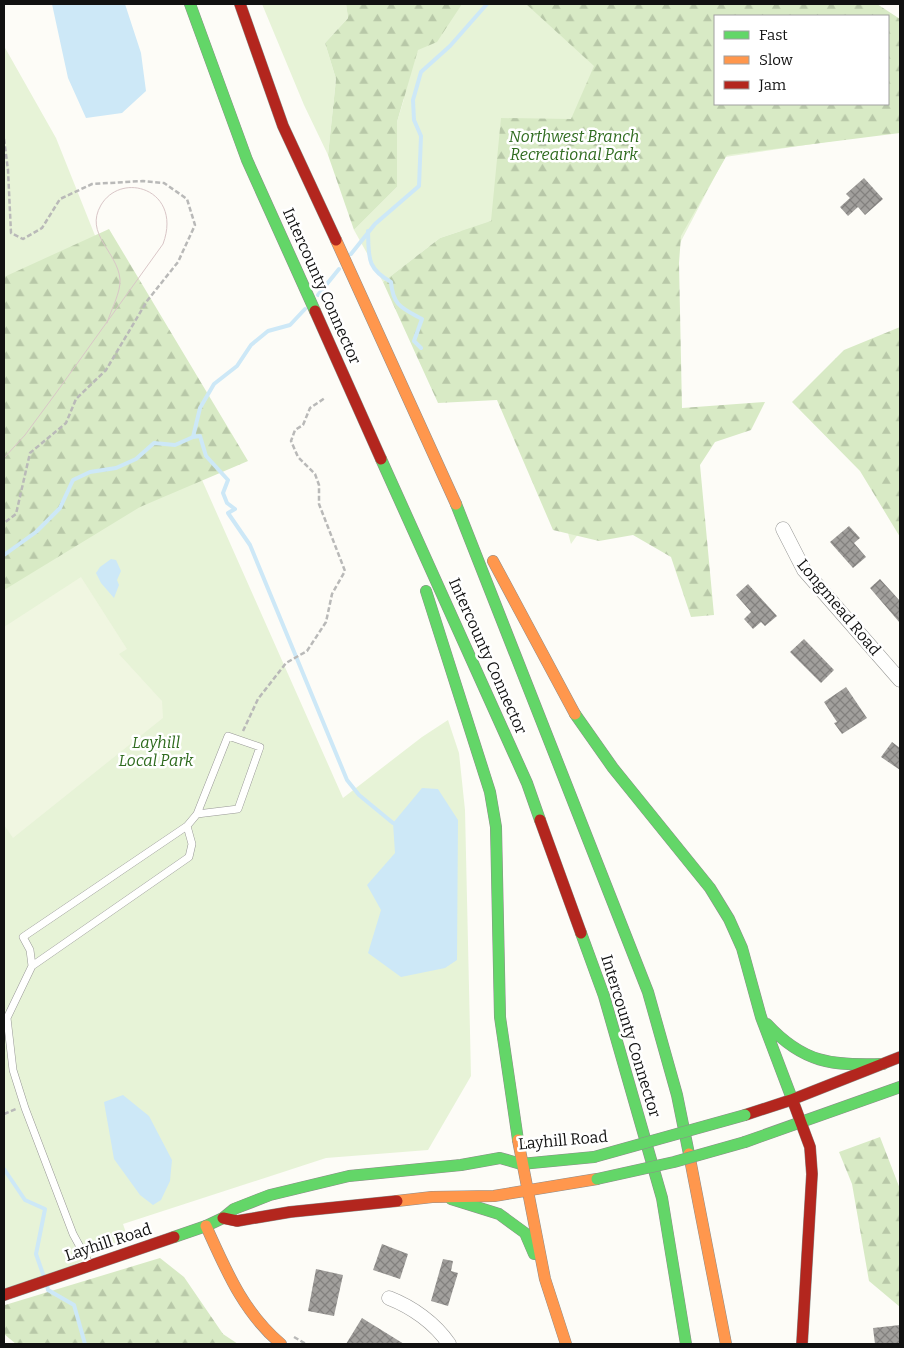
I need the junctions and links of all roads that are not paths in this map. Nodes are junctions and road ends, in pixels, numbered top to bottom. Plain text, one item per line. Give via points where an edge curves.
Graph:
1 (190, 4) edge
2 (240, 4) edge
3 (391, 481) junction
4 (449, 486) junction
5 (784, 529) dead end
6 (900, 680) edge
7 (197, 814) junction
8 (187, 826) junction
9 (32, 966) junction
10 (762, 1017) junction
11 (900, 1057) edge
12 (883, 1064) junction
13 (900, 1087) edge
14 (791, 1100) junction
15 (800, 1122) junction
16 (521, 1164) junction
17 (527, 1191) junction
18 (451, 1200) junction
19 (223, 1218) junction
20 (206, 1226) junction
21 (91, 1265) junction
22 (545, 1280) junction
23 (4, 1295) edge
24 (389, 1298) dead end
25 (281, 1344) edge
26 (449, 1344) edge
27 (566, 1344) edge
28 (686, 1344) edge
29 (726, 1344) edge
30 (802, 1344) edge

1 - 3 main road, Intercounty Connector via 247,160
2 - 4 main road, Intercounty Connector via 283,126
3 - 16 main road via 490,792 496,827 500,1017
3 - 28 main road, Intercounty Connector via 527,783 604,996 662,1198
4 - 10 main road via 495,565 569,706 613,768 710,888 729,919 742,948
4 - 29 main road, Intercounty Connector via 648,992 677,1095
5 - 6 street, Longmead Road via 804,570
7 - 7 lane via 228,736 260,747 238,809
7 - 8 lane
8 - 9 lane via 192,844 189,857
8 - 9 lane via 23,938 30,950
9 - 21 lane via 7,1018 13,1070 73,1234
10 - 12 main road via 779,1038 815,1060 842,1066
10 - 14 main road
11 - 12 main road, Layhill Road
12 - 14 main road, Layhill Road
13 - 15 main road, Layhill Road
14 - 15 main road
14 - 16 main road, Layhill Road, bridge via 594,1157
15 - 17 main road, Layhill Road, bridge via 745,1142 642,1170
15 - 30 main road via 810,1147 812,1174
16 - 17 main road
16 - 19 main road, Layhill Road via 500,1158 349,1176 270,1195 234,1209
17 - 18 main road, Layhill Road
17 - 22 main road
18 - 19 main road, Layhill Road via 432,1198 290,1212 237,1221
18 - 22 main road via 500,1214 525,1233
19 - 20 main road, Layhill Road
20 - 21 main road, Layhill Road
20 - 25 main road via 233,1289 248,1314
21 - 23 main road, Layhill Road
22 - 27 main road
24 - 26 street via 408,1306 443,1334

